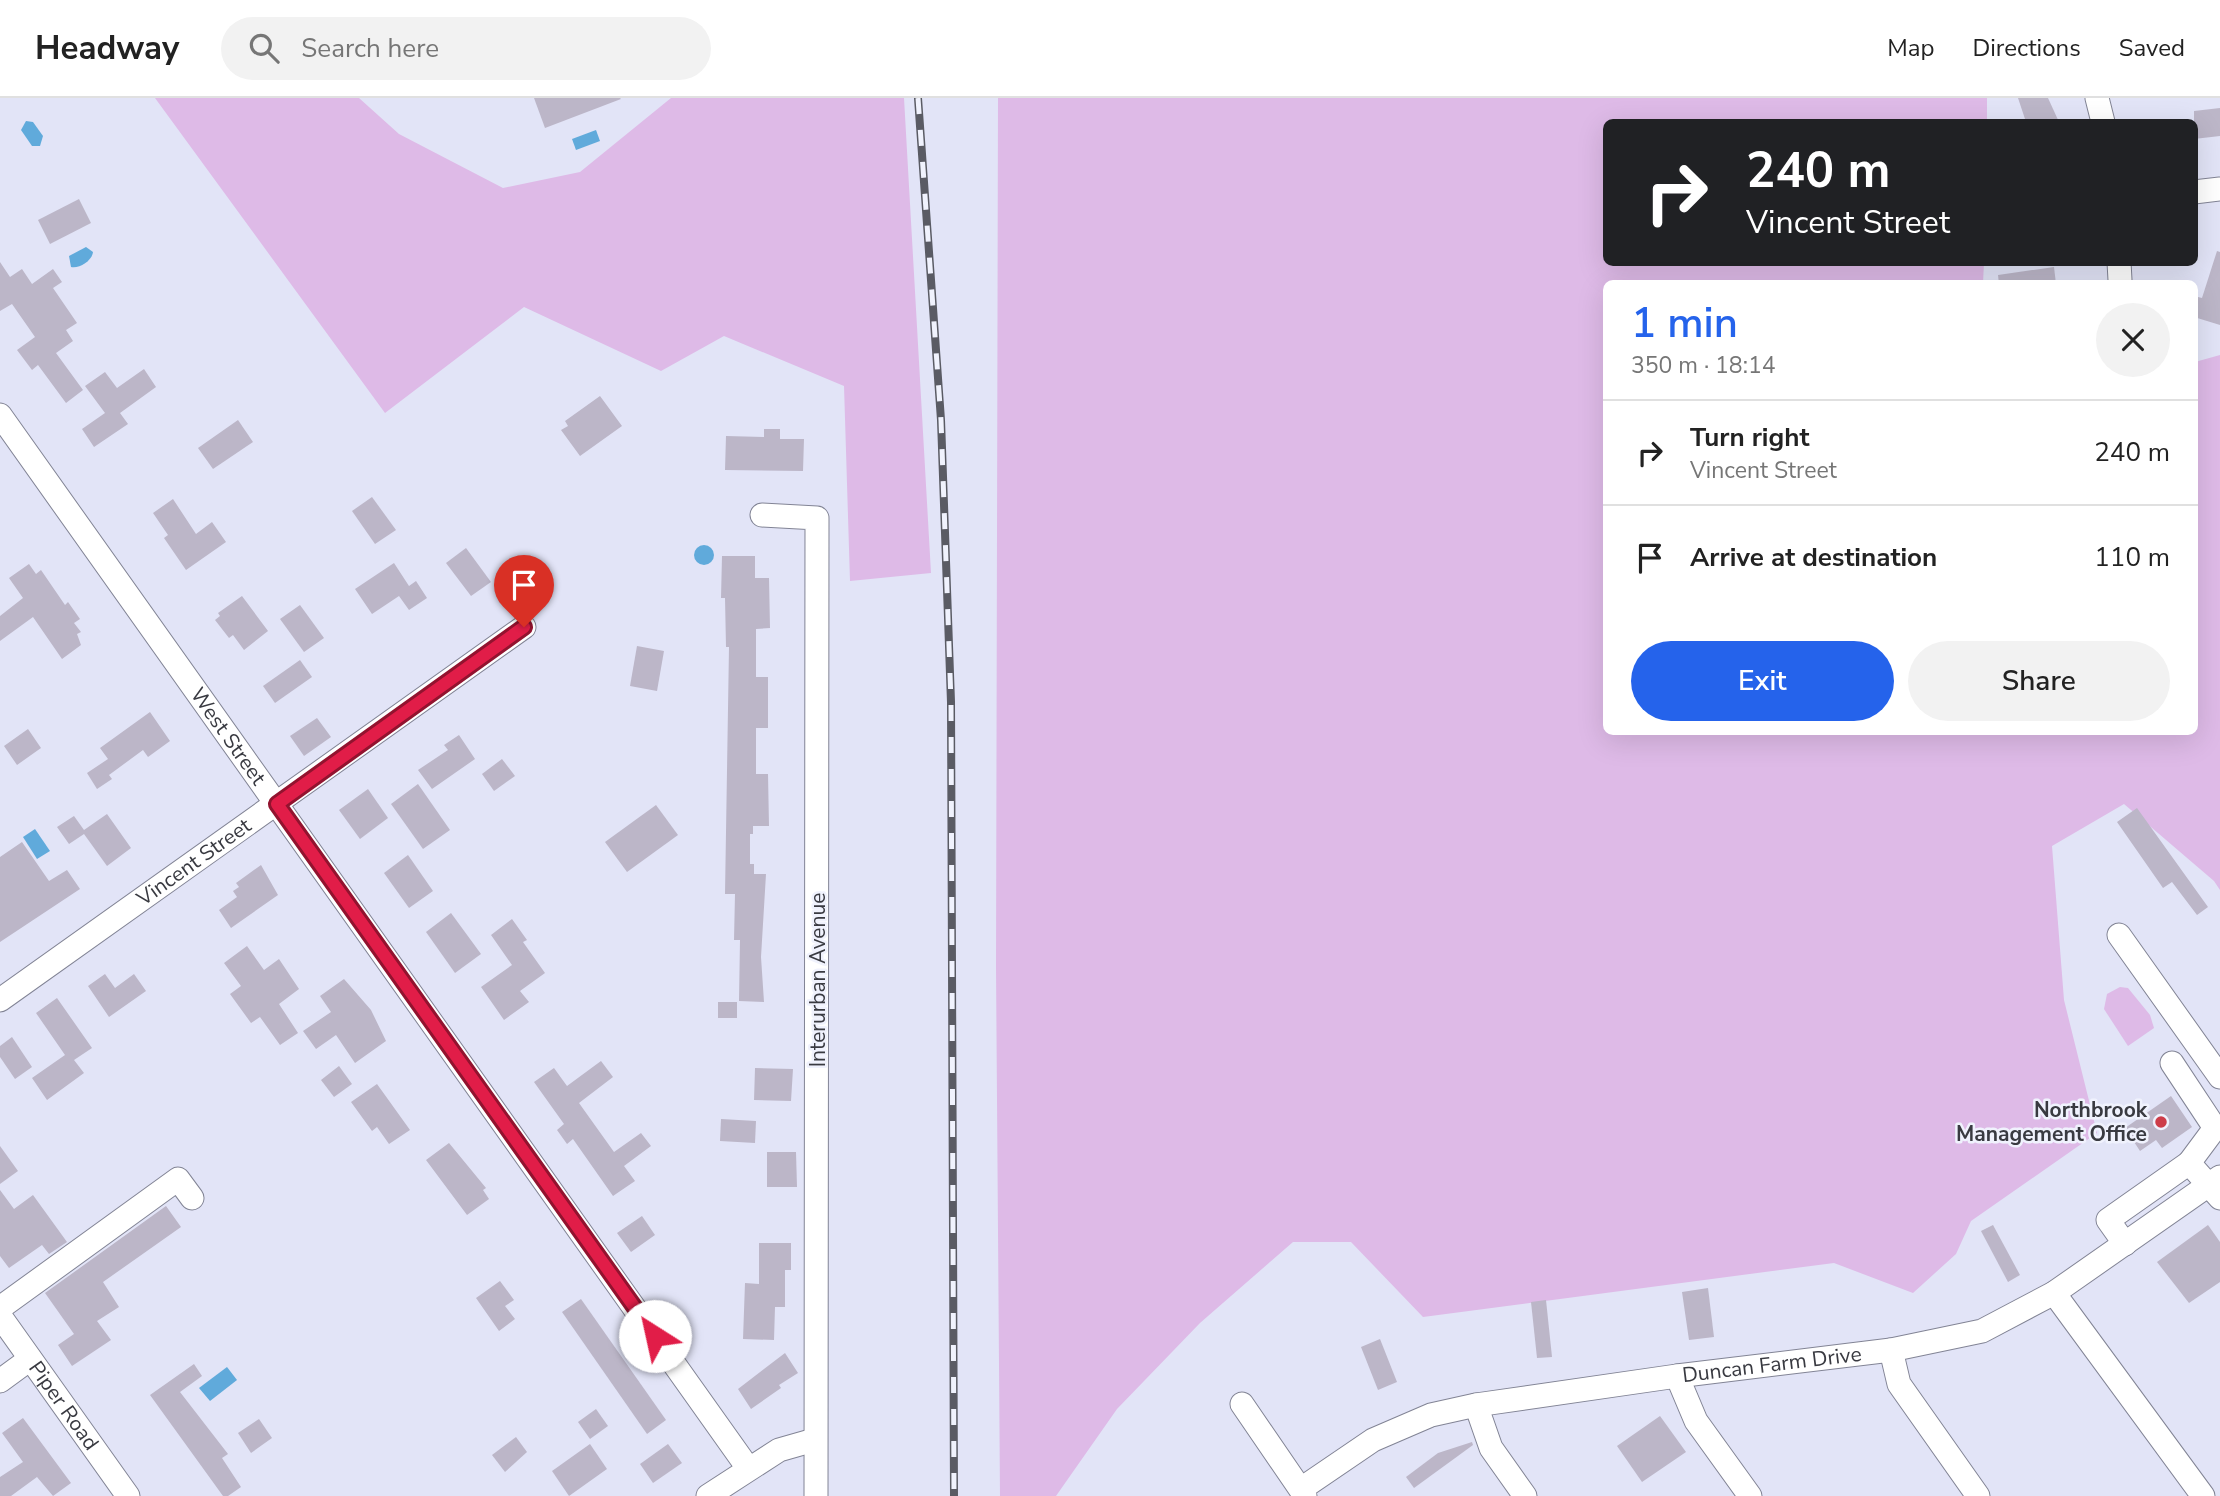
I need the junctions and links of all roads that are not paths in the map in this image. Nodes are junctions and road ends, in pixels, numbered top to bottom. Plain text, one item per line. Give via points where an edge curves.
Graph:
1 (2097, 98) edge
2 (2102, 119) edge
3 (2220, 190) edge
4 (2198, 192) edge
5 (0, 415) edge
6 (762, 515) dead end
7 (524, 627) dead end
8 (277, 804) junction
9 (2119, 935) dead end
10 (0, 1000) edge
11 (2172, 1063) dead end
12 (2220, 1077) edge
13 (2189, 1163) junction
14 (2217, 1186) edge
15 (192, 1198) dead end
16 (2125, 1244) junction
17 (2054, 1293) junction
18 (0, 1308) edge
19 (0, 1315) edge
20 (1891, 1350) junction
21 (30, 1359) junction
22 (1677, 1376) junction
23 (0, 1381) edge
24 (1242, 1404) dead end
25 (1476, 1405) junction
26 (814, 1440) junction
27 (748, 1468) junction
28 (1303, 1493) edge
29 (128, 1496) edge
30 (708, 1496) edge
31 (816, 1496) edge
32 (1525, 1496) edge
33 (1750, 1496) edge
34 (1978, 1496) edge
35 (2203, 1496) edge

1 - 2 street
3 - 4 street
5 - 8 street, West Street
6 - 26 street, Interurban Avenue via 817,518 818,1389
7 - 8 street, Vincent Street
8 - 10 street, Vincent Street
8 - 27 street, West Street
9 - 12 street
11 - 13 street via 2215,1128
13 - 14 street via 2198,1175
13 - 16 street via 2108,1220
14 - 16 street, Duncan Farm Drive
15 - 18 street via 178,1179
16 - 17 street, Duncan Farm Drive
17 - 20 street, Duncan Farm Drive via 1982,1331
17 - 35 street
19 - 21 street, Piper Road
20 - 22 street, Duncan Farm Drive
20 - 34 street via 1899,1384
21 - 23 street
21 - 29 street, Piper Road
22 - 25 street, Duncan Farm Drive
22 - 33 street via 1696,1421
24 - 28 street
25 - 28 street, Duncan Farm Drive via 1392,1429
25 - 32 street via 1491,1448
26 - 27 street via 779,1450
26 - 31 street, Interurban Avenue
27 - 30 street

